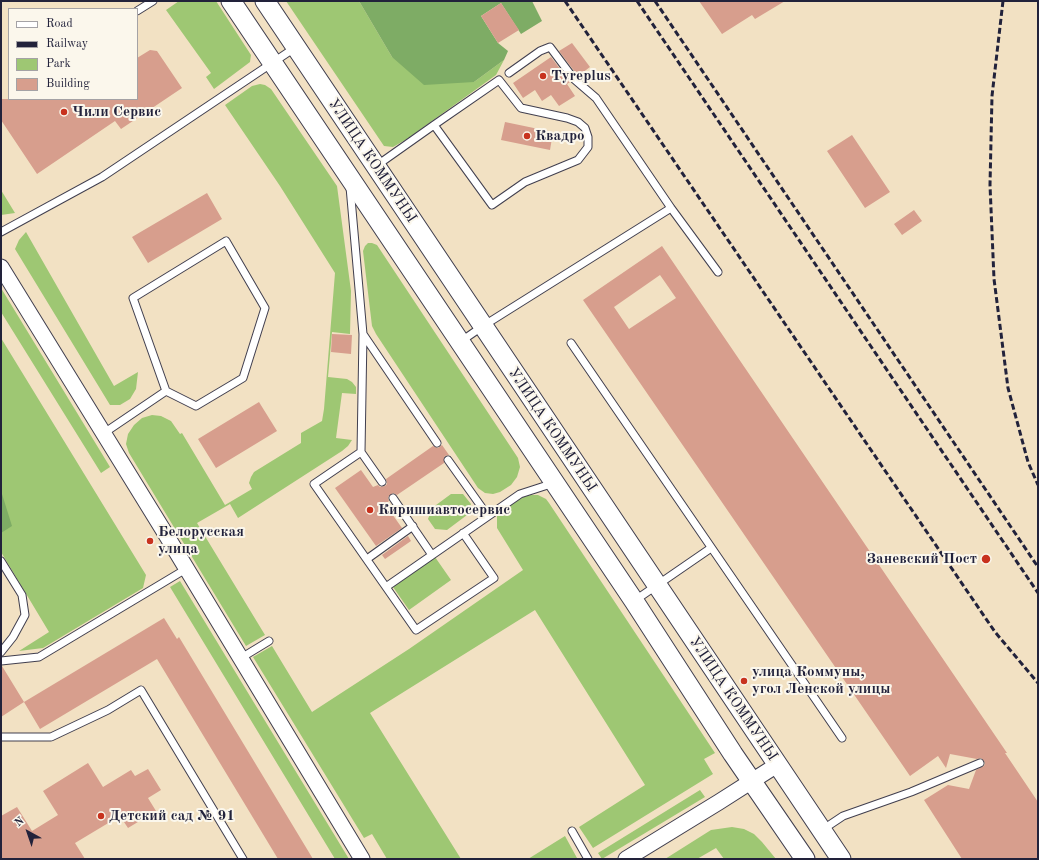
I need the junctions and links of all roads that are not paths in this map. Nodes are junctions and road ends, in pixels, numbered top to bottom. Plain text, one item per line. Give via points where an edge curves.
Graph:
1 (153, 1) edge
2 (231, 1) edge
3 (265, 1) edge
4 (138, 11) edge
5 (296, 47) junction
6 (272, 63) junction
7 (509, 73) dead end
8 (434, 125) junction
9 (376, 166) junction
10 (349, 177) junction
11 (671, 208) junction
12 (1, 232) edge
13 (1, 267) edge
14 (718, 272) dead end
15 (483, 326) junction
16 (363, 334) junction
17 (460, 342) junction
18 (571, 343) dead end
19 (166, 391) junction
20 (104, 433) junction
21 (437, 443) dead end
22 (361, 452) junction
23 (448, 460) dead end
24 (382, 482) dead end
25 (555, 483) junction
26 (393, 498) dead end
27 (488, 516) junction
28 (413, 526) junction
29 (463, 533) junction
30 (711, 548) junction
31 (432, 554) junction
32 (367, 559) junction
33 (1, 561) edge
34 (186, 569) junction
35 (657, 586) junction
36 (386, 587) junction
37 (634, 601) junction
38 (269, 641) dead end
39 (1, 652) edge
40 (241, 658) junction
41 (1, 661) edge
42 (1, 737) edge
43 (842, 738) dead end
44 (980, 764) dead end
45 (777, 765) junction
46 (752, 781) junction
47 (821, 830) junction
48 (572, 831) dead end
49 (243, 859) edge
50 (362, 859) edge
51 (588, 859) edge
52 (626, 859) edge
53 (805, 859) edge
54 (841, 859) edge

1 - 4 lane
2 - 6 street, УЛИЦА КОММУНЫ
3 - 5 street, УЛИЦА КОММУНЫ
5 - 6 lane
5 - 9 street, УЛИЦА КОММУНЫ
6 - 10 street, УЛИЦА КОММУНЫ
6 - 12 lane via 102,177
7 - 11 lane via 550,47 574,80 596,98
8 - 8 lane via 492,204 525,182 578,160 588,147 587,132 578,122 521,108 499,80
8 - 9 lane
9 - 15 street, УЛИЦА КОММУНЫ
10 - 16 lane
10 - 17 street, УЛИЦА КОММУНЫ
11 - 14 lane
11 - 15 lane
13 - 20 street
15 - 17 lane
15 - 35 street, УЛИЦА КОММУНЫ
16 - 21 lane
16 - 22 lane
17 - 25 street, УЛИЦА КОММУНЫ
18 - 30 lane
19 - 19 lane via 196,406 243,378 266,308 226,241 133,298
19 - 20 lane
20 - 34 street
22 - 24 lane
22 - 32 lane via 314,484
23 - 27 lane
25 - 27 lane via 520,494
25 - 37 street, УЛИЦА КОММУНЫ
26 - 28 lane
27 - 29 lane
28 - 31 lane
28 - 32 lane
29 - 31 lane
29 - 36 lane via 494,578 416,630
30 - 35 lane
30 - 43 lane
31 - 36 lane
32 - 36 lane
33 - 39 lane via 22,595 25,615
34 - 40 street
34 - 41 lane via 39,657
35 - 37 lane
35 - 45 street, УЛИЦА КОММУНЫ
37 - 46 street, УЛИЦА КОММУНЫ
38 - 40 lane
40 - 50 street
42 - 49 lane via 51,737 108,710 141,690
44 - 47 lane via 843,816
45 - 46 street
45 - 47 street, УЛИЦА КОММУНЫ
46 - 52 street
46 - 53 street, УЛИЦА КОММУНЫ
47 - 54 street, УЛИЦА КОММУНЫ
48 - 51 lane

